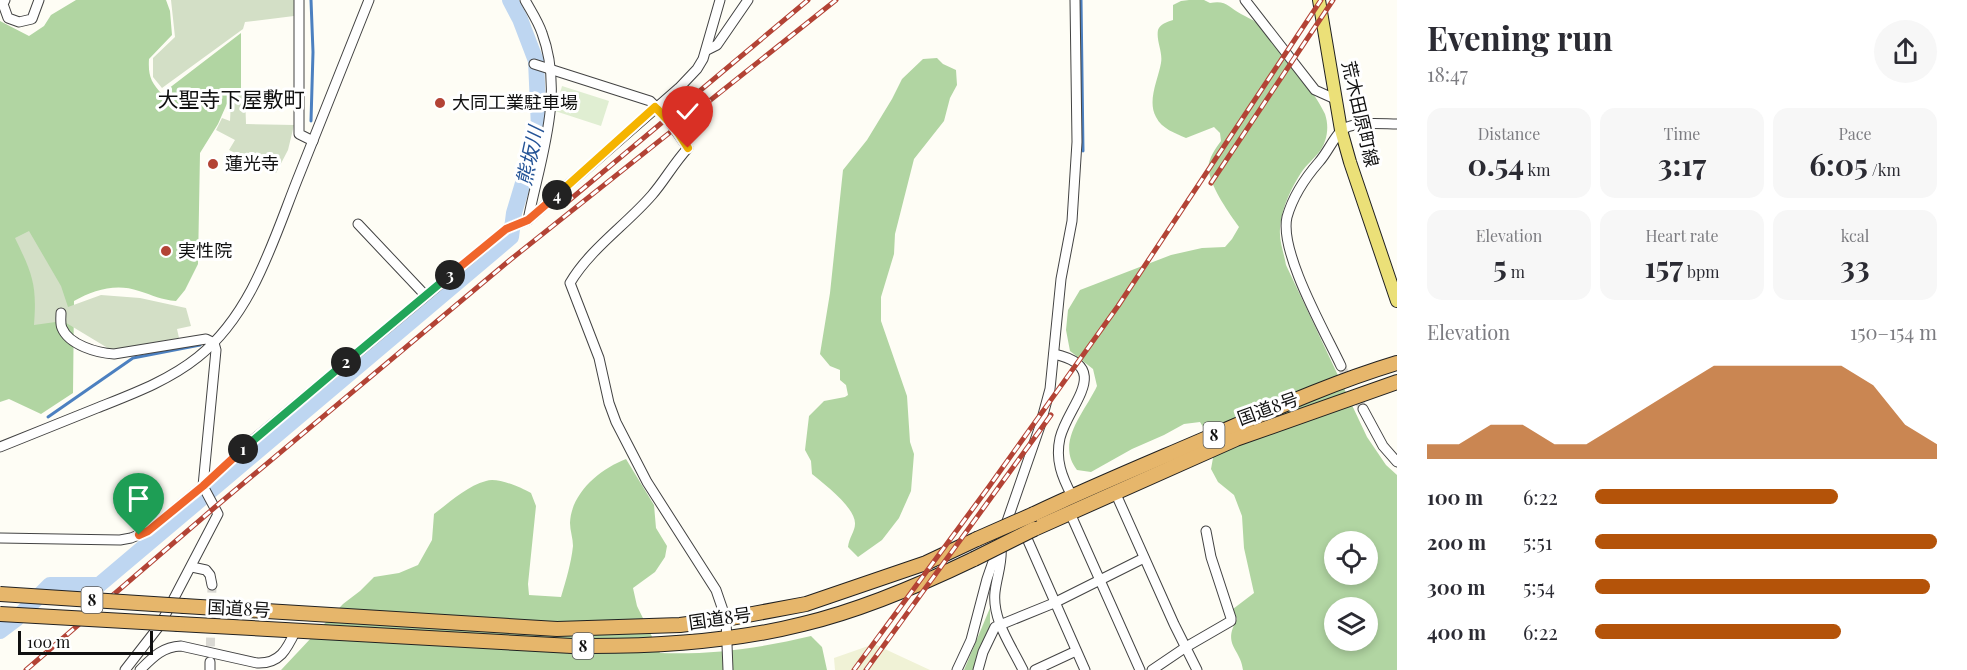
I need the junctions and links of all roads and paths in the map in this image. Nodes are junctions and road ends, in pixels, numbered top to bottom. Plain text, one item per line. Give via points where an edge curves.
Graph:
1 (5, 0) edge
2 (39, 0) edge
3 (299, 0) edge
4 (369, 0) edge
5 (525, 0) edge
6 (720, 0) edge
7 (748, 0) edge
8 (1075, 0) edge
9 (1245, 0) edge
10 (1319, 0) edge
11 (707, 50) junction
12 (534, 64) dead end
13 (550, 70) junction
14 (1335, 99) junction
15 (655, 107) junction
16 (1397, 124) edge
17 (1341, 130) junction
18 (313, 141) junction
19 (525, 221) junction
20 (358, 224) dead end
21 (425, 295) junction
22 (1397, 301) edge
23 (61, 313) dead end
24 (214, 343) junction
25 (1054, 354) junction
26 (1397, 363) edge
27 (1341, 366) tunnel mouth
28 (1397, 382) edge
29 (1363, 409) tunnel mouth
30 (0, 447) edge
31 (1397, 462) edge
32 (205, 492) junction
33 (1115, 492) junction
34 (1072, 496) junction
35 (1070, 513) junction
36 (1206, 531) dead end
37 (1029, 532) junction
38 (0, 538) edge
39 (1001, 543) junction
40 (1144, 558) junction
41 (192, 567) junction
42 (1100, 579) junction
43 (212, 585) dead end
44 (0, 594) edge
45 (1054, 603) junction
46 (0, 614) edge
47 (726, 620) junction
48 (1001, 625) junction
49 (296, 630) junction
50 (727, 639) junction
51 (1186, 647) junction
52 (1076, 651) junction
53 (272, 666) edge
54 (125, 670) edge
55 (140, 670) edge
56 (728, 670) edge
57 (957, 670) edge
58 (978, 670) edge
59 (1023, 670) edge
60 (1035, 670) edge
61 (1085, 670) edge
62 (1140, 670) edge
63 (1152, 670) edge
64 (1197, 670) edge

1 - 2 street via 7,16 20,22 32,19
3 - 18 street via 299,134
4 - 18 street
5 - 13 street via 542,31
6 - 11 street
7 - 11 street via 717,45
8 - 25 street via 1077,142 1072,221 1061,279
9 - 14 street via 1315,90
10 - 14 main road, 荒木田原町線
11 - 15 street via 680,88
12 - 13 street
13 - 15 street via 650,101
13 - 19 street via 551,114
14 - 17 main road, 荒木田原町線
15 - 19 street
15 - 47 street via 688,148 651,197 579,268 570,283 598,358 616,422 647,482 717,590
16 - 17 street via 1351,125
17 - 22 main road, 荒木田原町線
17 - 27 street via 1304,179 1287,218 1286,232 1297,272
18 - 24 street via 254,285
19 - 21 street via 506,229
20 - 21 street
21 - 32 street via 253,440
23 - 24 street via 62,328 73,340 100,354 201,339
24 - 30 street via 173,375
24 - 32 street via 217,360
25 - 34 street via 1077,362 1085,378 1059,446 1061,474
25 - 39 street via 1040,426
26 - 34 highway, 国道8号 / 8 via 1273,410
28 - 33 highway, 国道8号 / 8 via 1236,439
29 - 31 street via 1383,446
32 - 38 street via 148,531 131,538
32 - 41 street via 218,514
33 - 35 highway, 国道8号 / 8
33 - 40 street
34 - 47 highway, 国道8号 / 8, bridge via 926,563 806,604
35 - 37 highway, 国道8号 / 8
35 - 42 street
36 - 51 street via 1232,618
37 - 45 street
37 - 50 highway, 国道8号 / 8, bridge via 915,586 861,606 804,624
39 - 48 street via 995,609
39 - 57 street via 971,640
40 - 42 street
40 - 51 street
41 - 43 street via 206,570
41 - 54 street via 160,625
42 - 45 street
42 - 62 street
44 - 47 highway, 国道8号 / 8, bridge via 557,629
45 - 48 street
45 - 52 street
46 - 49 highway, 国道8号 / 8, bridge
47 - 50 street
48 - 58 street via 995,627
48 - 59 street
49 - 50 highway, 国道8号 / 8 via 572,646 635,647
49 - 53 street via 285,652
50 - 56 street
51 - 63 street
51 - 64 street
52 - 60 street
52 - 61 street
53 - 55 street via 181,646 158,652

